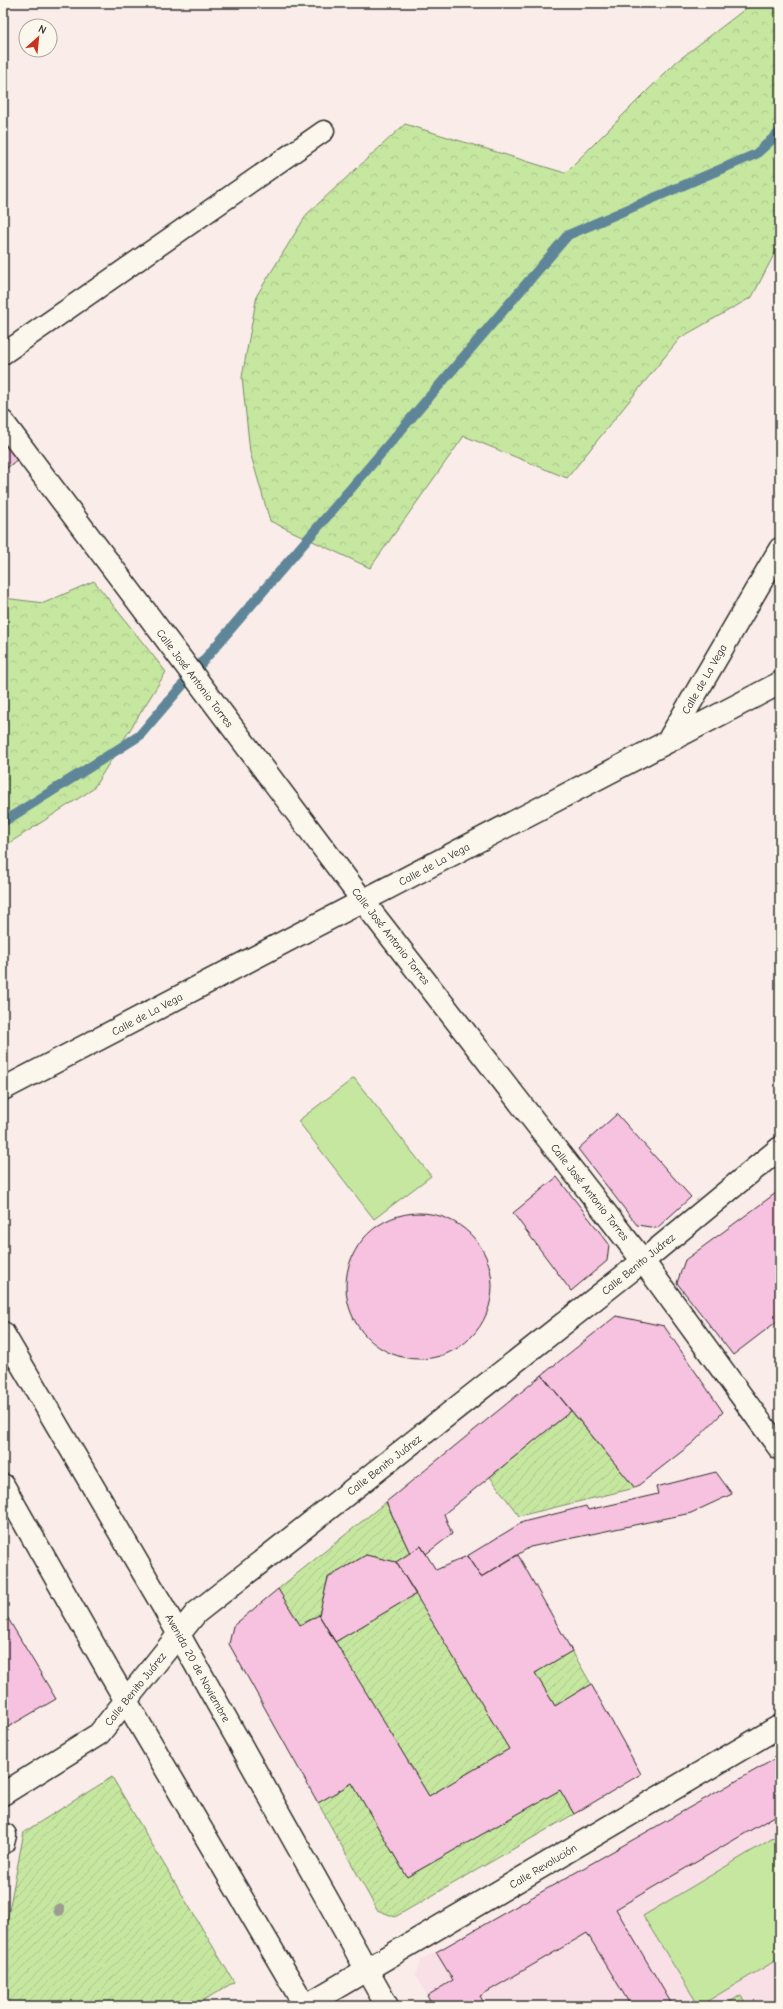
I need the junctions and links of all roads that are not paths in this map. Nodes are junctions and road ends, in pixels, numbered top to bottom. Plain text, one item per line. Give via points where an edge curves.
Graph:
1 (324, 131) dead end
2 (3, 354) edge
3 (3, 422) edge
4 (780, 550) edge
5 (780, 683) edge
6 (668, 740) junction
7 (363, 901) junction
8 (3, 1089) edge
9 (780, 1148) edge
10 (643, 1261) junction
11 (3, 1333) edge
12 (780, 1449) edge
13 (3, 1485) edge
14 (178, 1635) junction
15 (126, 1700) junction
16 (780, 1726) edge
17 (3, 1794) edge
18 (367, 1970) junction
19 (305, 2006) edge
20 (387, 2006) edge

1 - 2 lane
3 - 7 street, Calle José Antonio Torres
4 - 6 street, Calle de La Vega
5 - 6 street
6 - 7 street, Calle de La Vega
7 - 8 street, Calle de La Vega
7 - 10 street, Calle José Antonio Torres
9 - 10 street, Calle Benito Juárez
10 - 12 street, Calle José Antonio Torres
10 - 14 street, Calle Benito Juárez via 196,1613
11 - 14 street, Avenida 20 de Noviembre
13 - 15 street
14 - 15 street, Calle Benito Juárez
14 - 18 street, Avenida 20 de Noviembre
15 - 17 street, Calle Benito Juárez via 99,1734
15 - 19 street
16 - 18 street, Calle Revolución
18 - 19 street, Calle Revolución
18 - 20 street, Avenida 20 de Noviembre

